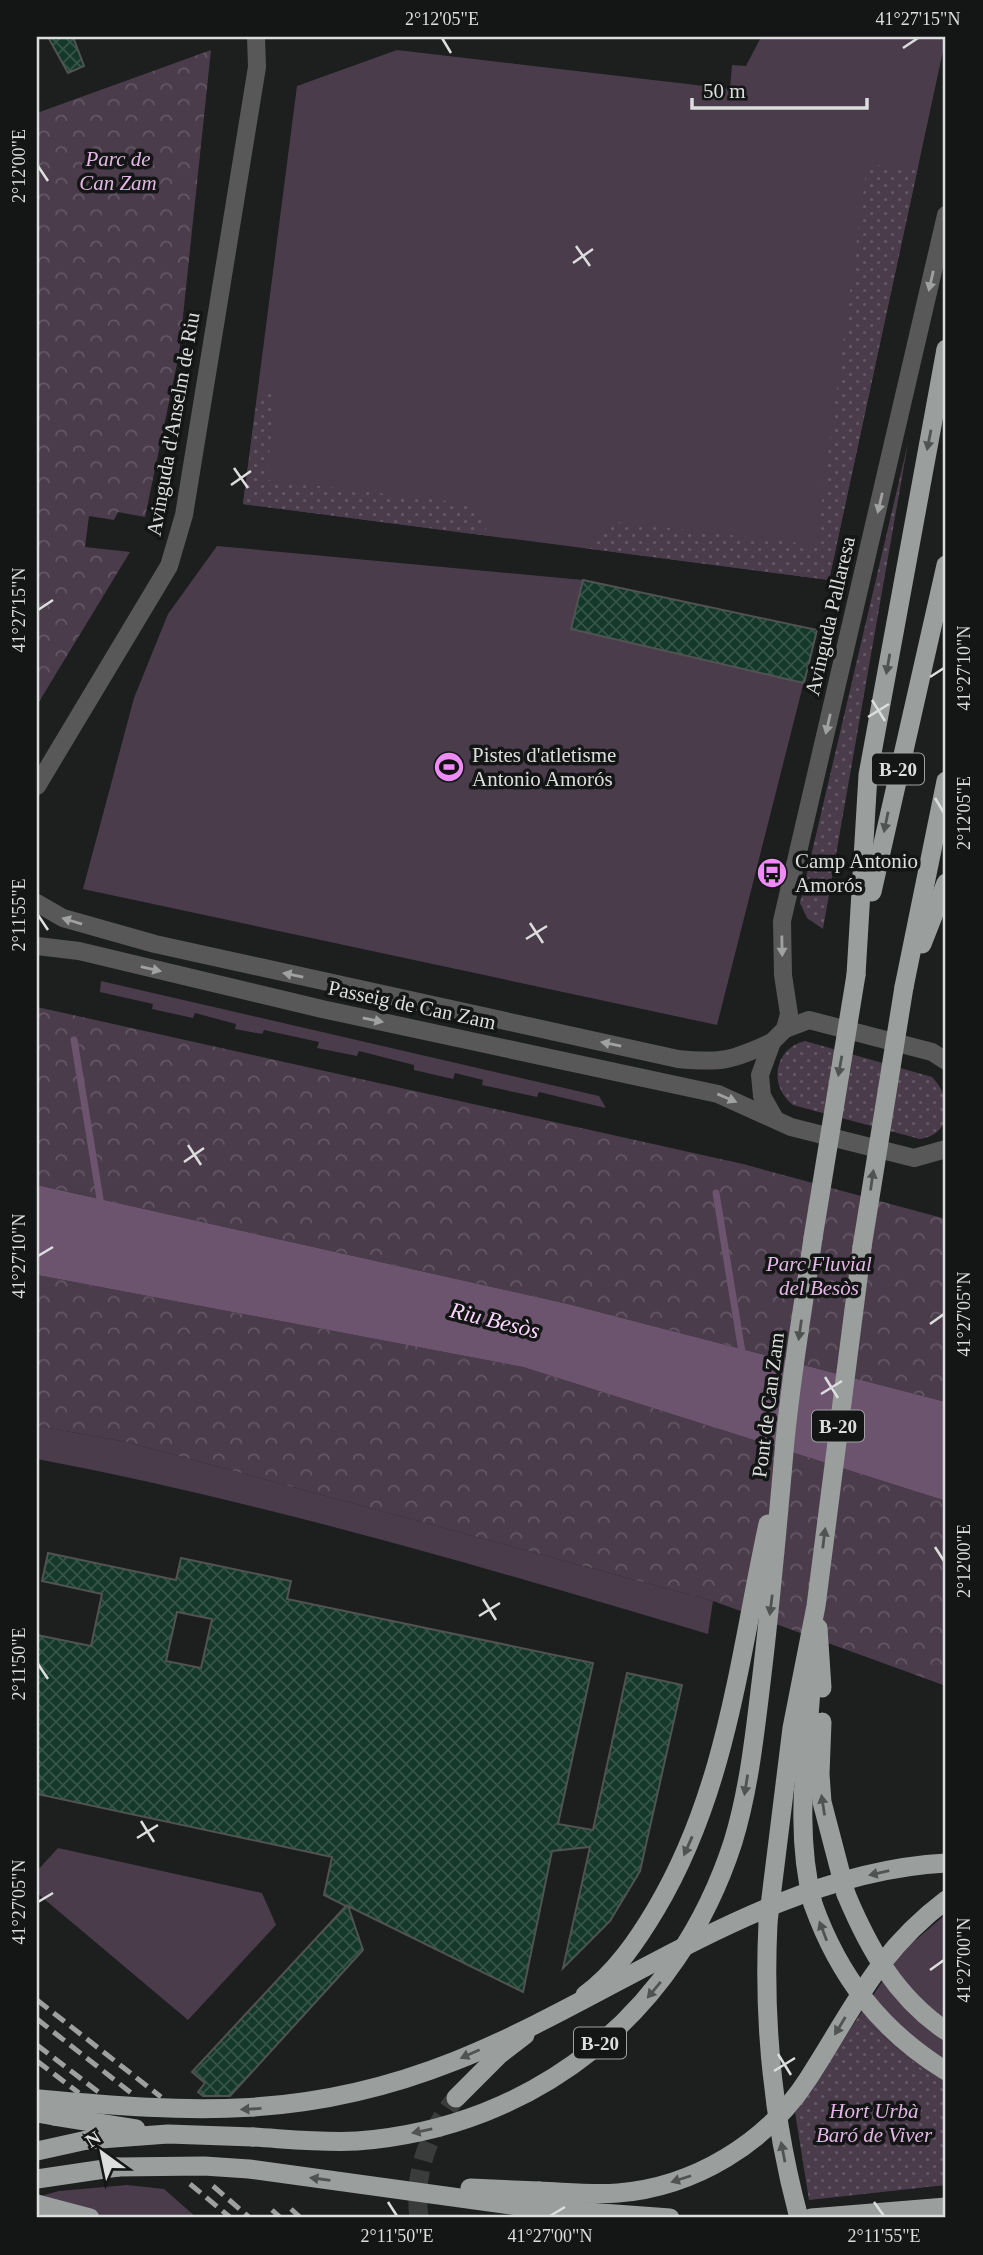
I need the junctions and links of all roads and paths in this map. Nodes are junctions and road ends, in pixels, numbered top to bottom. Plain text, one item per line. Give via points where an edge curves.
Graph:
1 (256, 37) edge
2 (946, 215) edge
3 (946, 349) edge
4 (946, 565) edge
5 (946, 781) edge
6 (37, 786) edge
7 (946, 883) edge
8 (37, 903) edge
9 (37, 946) edge
10 (856, 975) junction
11 (904, 988) junction
12 (778, 1035) junction
13 (946, 1061) edge
14 (775, 1119) junction
15 (944, 1149) edge
16 (785, 1439) junction
17 (808, 1731) junction
18 (946, 1863) edge
19 (946, 1900) edge
20 (946, 2031) edge
21 (946, 2071) edge
22 (456, 2098) tunnel mouth
23 (42, 2106) edge
24 (168, 2134) junction
25 (37, 2151) edge
26 (37, 2179) edge
27 (536, 2199) junction
28 (37, 2204) edge
29 (946, 2207) edge
30 (90, 2218) edge
31 (670, 2218) edge
32 (799, 2218) edge
33 (811, 2218) edge

1 - 6 street, Avinguda d'Anselm de Riu via 257,67 184,515 169,566
2 -> 12 street, Avinguda Pallaresa via 782,921 789,1014
3 -> 10 highway via 869,775
4 -> 10 highway, B-20 via 889,806
5 - 11 highway, B-20
7 - 11 highway
12 -> 8 street, Passeig de Can Zam via 741,1057 719,1062 678,1059 155,944 62,918
9 -> 14 street, Passeig de Can Zam via 79,951 322,1009 676,1084 718,1094
10 -> 16 highway, Pont de Can Zam / B-20, bridge
17 -> 11 highway, B-20, bridge via 816,1606 852,1318
12 - 13 street, Passeig de Can Zam via 809,1020 932,1052
12 - 14 street, Avinguda Pallaresa via 762,1062 760,1086
14 - 15 street, Passeig de Can Zam via 914,1158
16 -> 22 highway via 720,1762 701,1816 664,1894 628,1952 588,1993 499,2054
16 -> 24 highway, Pont de Can Zam / B-20, bridge via 772,1591 744,1797 701,1923 656,1989 595,2048 535,2088 443,2126 356,2141
20 -> 17 highway, bridge via 894,1983 864,1937 846,1894
21 -> 17 highway, bridge via 898,2037 863,2000 828,1944 805,1872 801,1827
32 -> 17 highway, bridge via 783,2150 769,2050 768,1923
18 -> 23 highway, bridge via 875,1874 795,1899 456,2061 342,2097 268,2109
19 -> 27 highway via 886,1954 793,2101 750,2141 698,2173 646,2189
23 - 24 highway, bridge
24 - 25 highway, B-20, bridge via 87,2140
27 -> 26 highway, bridge via 365,2185 216,2166 118,2167
27 - 31 highway
28 - 30 highway
29 - 33 highway

